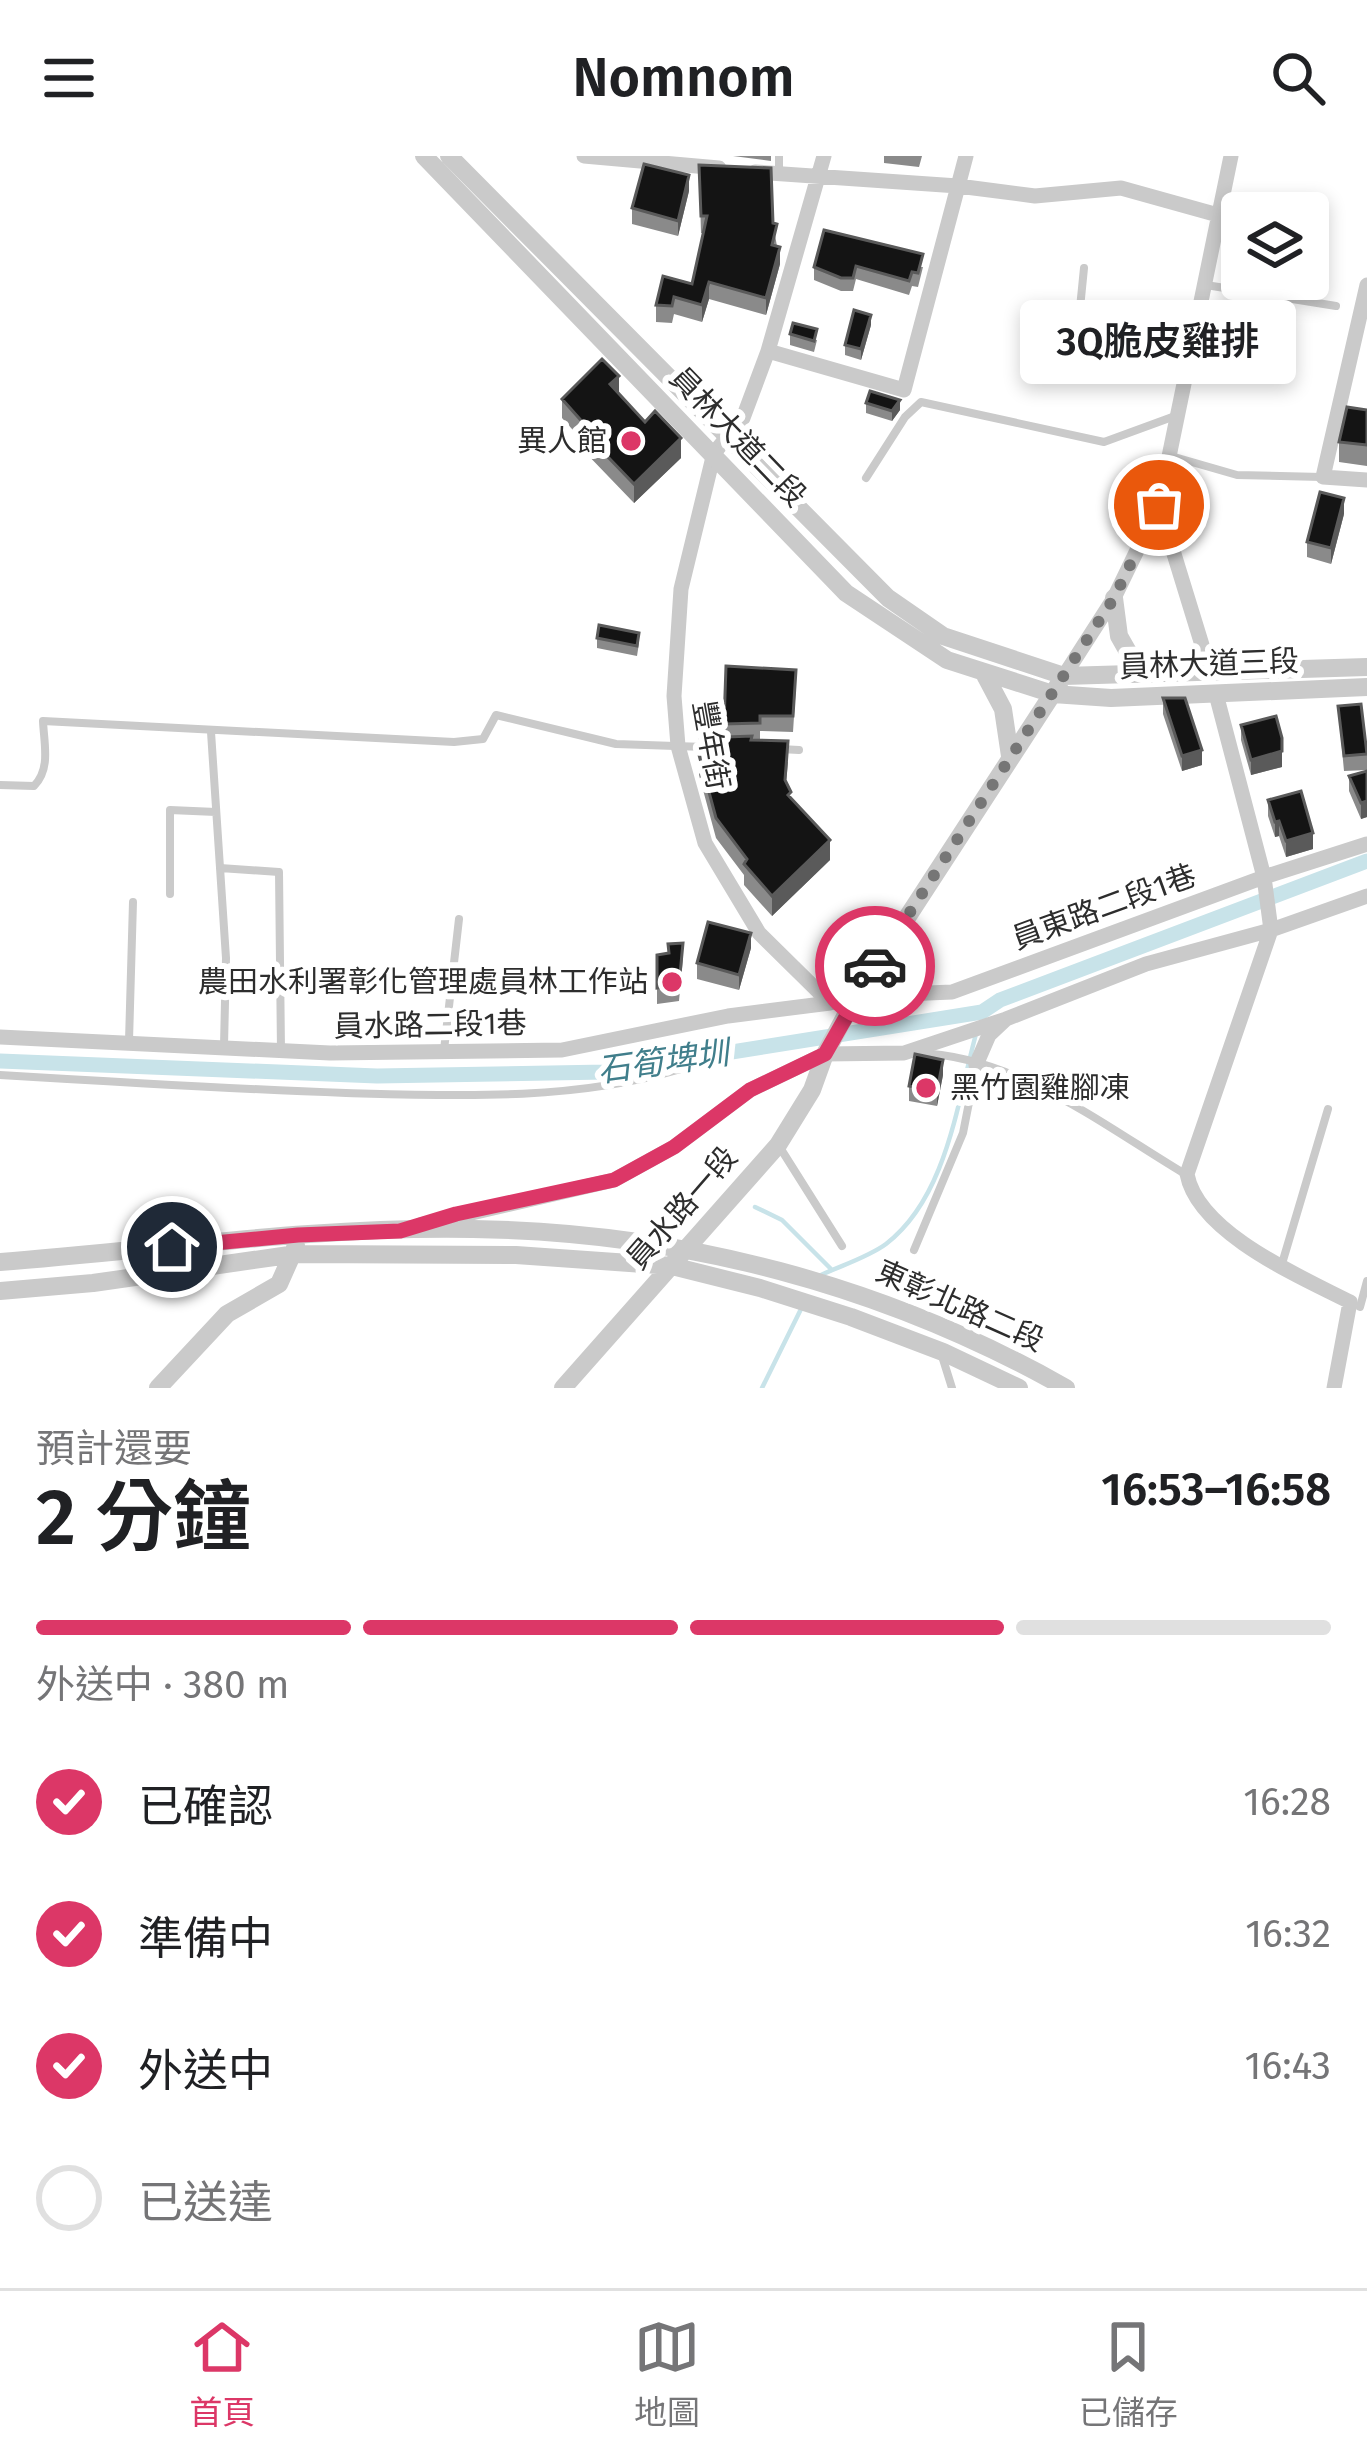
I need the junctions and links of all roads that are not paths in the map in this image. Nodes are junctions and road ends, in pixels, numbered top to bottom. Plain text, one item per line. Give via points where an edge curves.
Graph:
1 (424, 156) edge
2 (449, 156) edge
3 (584, 156) edge
4 (779, 156) edge
5 (824, 156) edge
6 (966, 156) edge
7 (1231, 156) edge
8 (672, 159) edge
9 (779, 175) junction
10 (818, 179) junction
11 (958, 186) junction
12 (1218, 215) junction
13 (1084, 268) dead end
14 (1204, 284) junction
15 (1367, 285) edge
16 (1336, 306) dead end
17 (1195, 334) junction
18 (768, 351) junction
19 (904, 390) junction
20 (916, 407) junction
21 (1176, 416) junction
22 (727, 437) junction
23 (714, 453) junction
24 (1170, 455) junction
25 (1323, 477) junction
26 (866, 478) dead end
27 (1367, 480) edge
28 (1159, 505) junction
29 (1114, 598) junction
30 (1367, 667) edge
31 (1210, 671) junction
32 (1140, 673) junction
33 (986, 675) junction
34 (1064, 676) junction
35 (1367, 687) edge
36 (1053, 694) junction
37 (1216, 694) junction
38 (211, 732) junction
39 (679, 746) junction
40 (719, 747) edge
41 (759, 748) edge
42 (799, 750) dead end
43 (1010, 755) junction
44 (0, 785) edge
45 (216, 812) junction
46 (1367, 844) edge
47 (220, 868) junction
48 (1264, 878) junction
49 (170, 893) dead end
50 (1367, 896) edge
51 (133, 902) dead end
52 (459, 919) dead end
53 (1271, 930) junction
54 (856, 996) junction
55 (830, 1003) junction
56 (1006, 1018) junction
57 (0, 1037) edge
58 (129, 1041) junction
59 (224, 1048) junction
60 (938, 1049) junction
61 (281, 1051) junction
62 (444, 1052) junction
63 (825, 1054) junction
64 (976, 1065) junction
65 (681, 1070) dead end
66 (0, 1075) edge
67 (1328, 1109) dead end
68 (778, 1145) junction
69 (1186, 1174) junction
70 (400, 1231) junction
71 (297, 1245) junction
72 (842, 1246) dead end
73 (687, 1248) junction
74 (914, 1250) dead end
75 (0, 1262) edge
76 (672, 1266) junction
77 (1281, 1268) junction
78 (1367, 1282) edge
79 (0, 1291) edge
80 (1359, 1307) edge
81 (943, 1352) junction
82 (158, 1388) edge
83 (563, 1388) edge
84 (952, 1388) edge
85 (1019, 1388) edge
86 (1066, 1388) edge
87 (1334, 1388) edge

1 - 23 street, 員林大道二段
2 - 22 street, 員林大道二段
3 - 8 street
4 - 9 lane
5 - 10 street
6 - 11 street
7 - 12 street
8 - 9 street
9 - 10 street
10 - 11 street
10 - 18 street
11 - 12 street via 1035,196 1120,188
11 - 19 street
12 - 14 street
13 - 17 lane via 1079,318
14 - 16 lane
14 - 17 street
15 - 25 street
17 - 21 street
18 - 19 street
18 - 22 street via 743,418
19 - 20 lane
20 - 21 lane via 1104,442
20 - 26 lane
21 - 24 street
22 - 23 street
22 - 34 street, 員林大道二段 via 888,598 944,636
23 - 33 street, 員林大道二段 via 846,593 946,661
23 - 39 street, 豐年街 via 681,589
24 - 25 lane via 1237,475
24 - 28 street
25 - 27 street
28 - 29 street
28 - 31 street
29 - 32 street via 1119,636
29 - 34 street
30 - 31 street, 員林大道三段
31 - 32 street, 員林大道三段
32 - 34 street, 員林大道三段
33 - 36 street, 員林大道二段
33 - 43 street via 1003,709
34 - 36 street, 員水路一段
35 - 37 street, 員林大道三段
36 - 37 street, 員林大道三段
36 - 43 street, 員水路一段
37 - 48 street
38 - 39 lane via 454,742 483,739 496,715 616,744
38 - 44 lane via 43,721 40,781
38 - 45 lane
39 - 40 lane
39 - 55 street, 豐年街 via 705,843 759,933
41 - 42 lane
43 - 54 street, 員水路一段
45 - 47 lane
45 - 49 lane via 170,810
46 - 48 street, 員東路二段1巷
47 - 59 lane
47 - 61 lane via 279,872
48 - 53 street
48 - 54 street, 員東路二段1巷 via 952,992
50 - 53 street
51 - 58 lane
52 - 62 lane
53 - 56 street via 1146,964
53 - 69 street
54 - 55 street, 員水路二段1巷
54 - 63 street, 員水路一段
55 - 62 street, 員水路二段1巷 via 562,1050
56 - 60 street
56 - 64 street
57 - 58 street, 員水路二段1巷
58 - 59 street, 員水路二段1巷
59 - 61 street, 員水路二段1巷
60 - 63 street
60 - 64 lane
61 - 62 street, 員水路二段1巷
63 - 68 street, 員水路一段
63 - 70 street via 750,1090 614,1180
64 - 69 lane via 1028,1081
64 - 74 lane via 963,1133
65 - 66 lane via 630,1084 458,1096
67 - 77 lane
68 - 72 lane
68 - 73 street, 員水路一段
69 - 77 street via 1198,1204
70 - 71 street
70 - 73 street via 547,1231
71 - 75 street
71 - 76 street
71 - 79 street via 93,1283
71 - 82 street via 279,1284 227,1314
73 - 76 street, 員水路一段
73 - 86 street, 東彰北路二段 via 828,1284 938,1325
76 - 81 street, 東彰北路二段 via 793,1298
76 - 83 street, 員水路一段
77 - 80 street
78 - 80 lane
80 - 87 street
81 - 84 lane
81 - 85 street, 東彰北路二段

